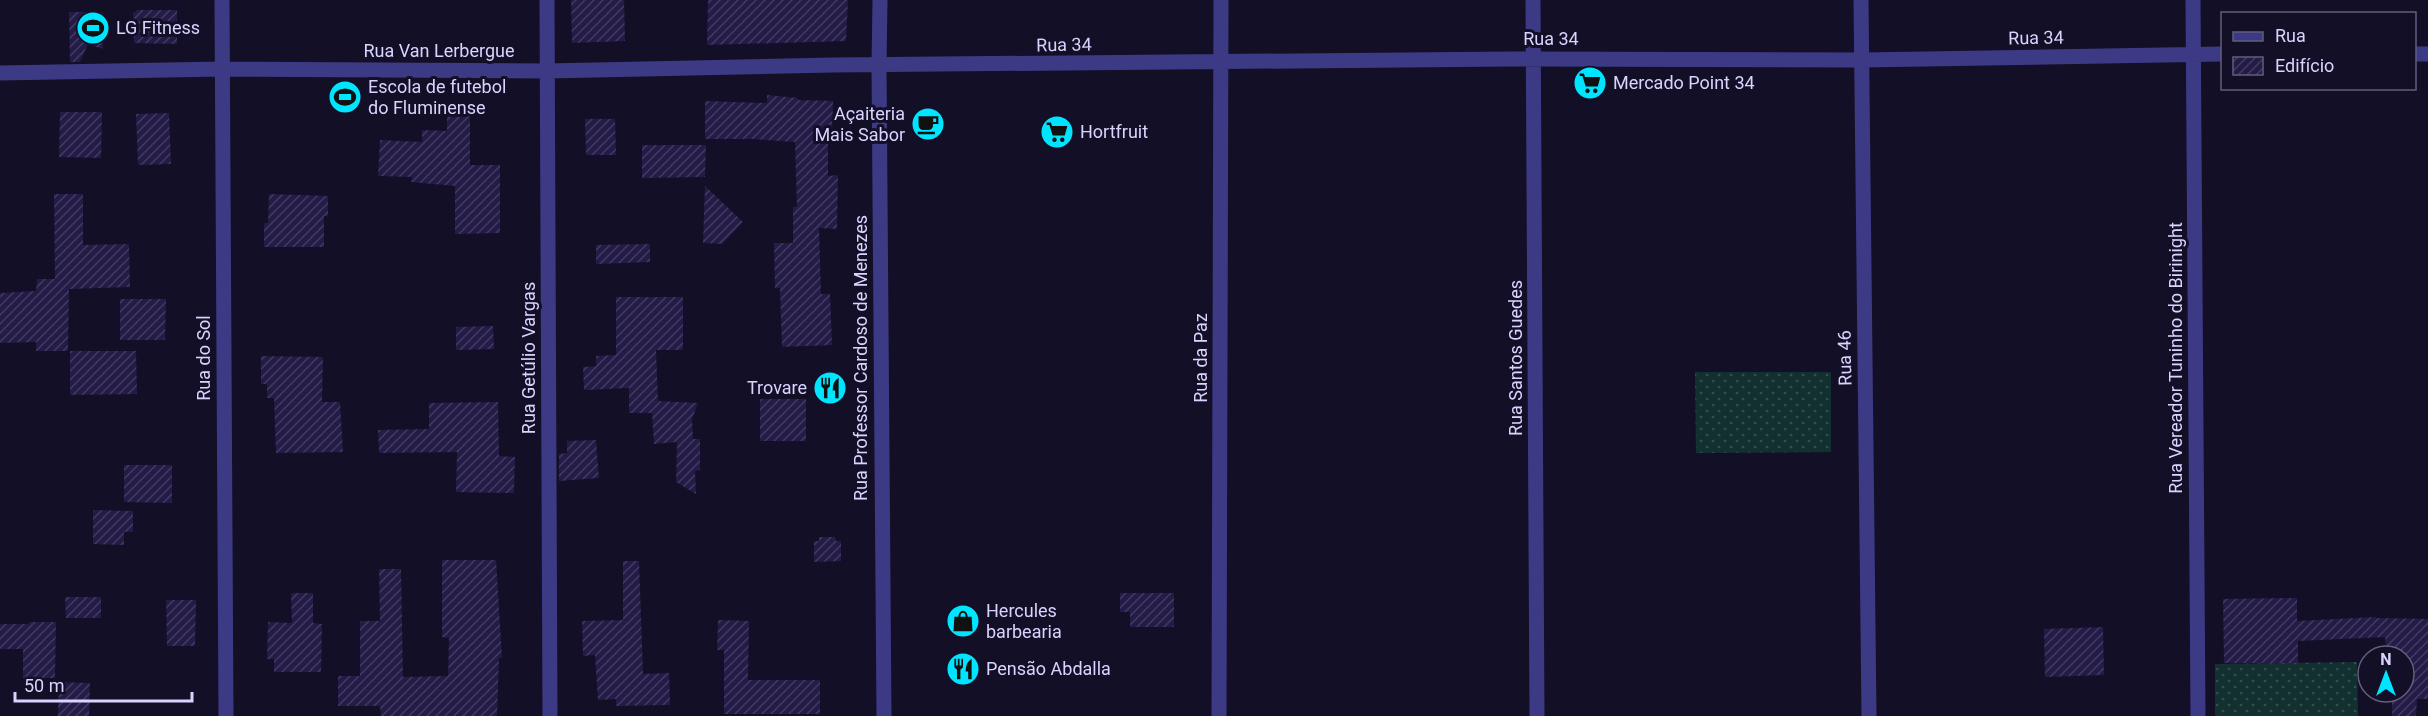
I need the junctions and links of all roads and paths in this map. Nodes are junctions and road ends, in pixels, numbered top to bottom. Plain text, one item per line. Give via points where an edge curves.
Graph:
1 (222, 0) edge
2 (546, 0) edge
3 (880, 0) edge
4 (1221, 0) edge
5 (1533, 0) edge
6 (1861, 0) edge
7 (2193, 0) edge
8 (2193, 54) junction
9 (2221, 54) edge
10 (1533, 59) junction
11 (1862, 60) junction
12 (1222, 63) junction
13 (879, 65) junction
14 (222, 69) junction
15 (547, 71) junction
16 (0, 73) edge
17 (226, 716) edge
18 (550, 716) edge
19 (884, 716) edge
20 (1219, 716) edge
21 (1537, 716) edge
22 (1869, 716) edge
23 (2198, 716) edge

1 - 14 street, Rua do Sol
2 - 15 street, Rua Getúlio Vargas
3 - 13 street, Rua Professor Cardoso de Menezes
4 - 12 street, Rua da Paz
5 - 10 street, Rua Santos Guedes
6 - 11 street, Rua 46
7 - 8 street, Rua Vereador Tuninho do Birinight
8 - 9 street, Rua 34
8 - 11 street, Rua 34
8 - 23 street, Rua Vereador Tuninho do Birinight
10 - 11 street, Rua 34
10 - 12 street, Rua 34
10 - 21 street, Rua Santos Guedes
11 - 22 street, Rua 46
12 - 13 street, Rua 34
12 - 20 street, Rua da Paz
13 - 15 street, Rua Van Lerbergue
13 - 19 street, Rua Professor Cardoso de Menezes
14 - 15 street, Rua Van Lerbergue
14 - 16 street, Rua Van Lerbergue
14 - 17 street, Rua do Sol
15 - 18 street, Rua Getúlio Vargas

